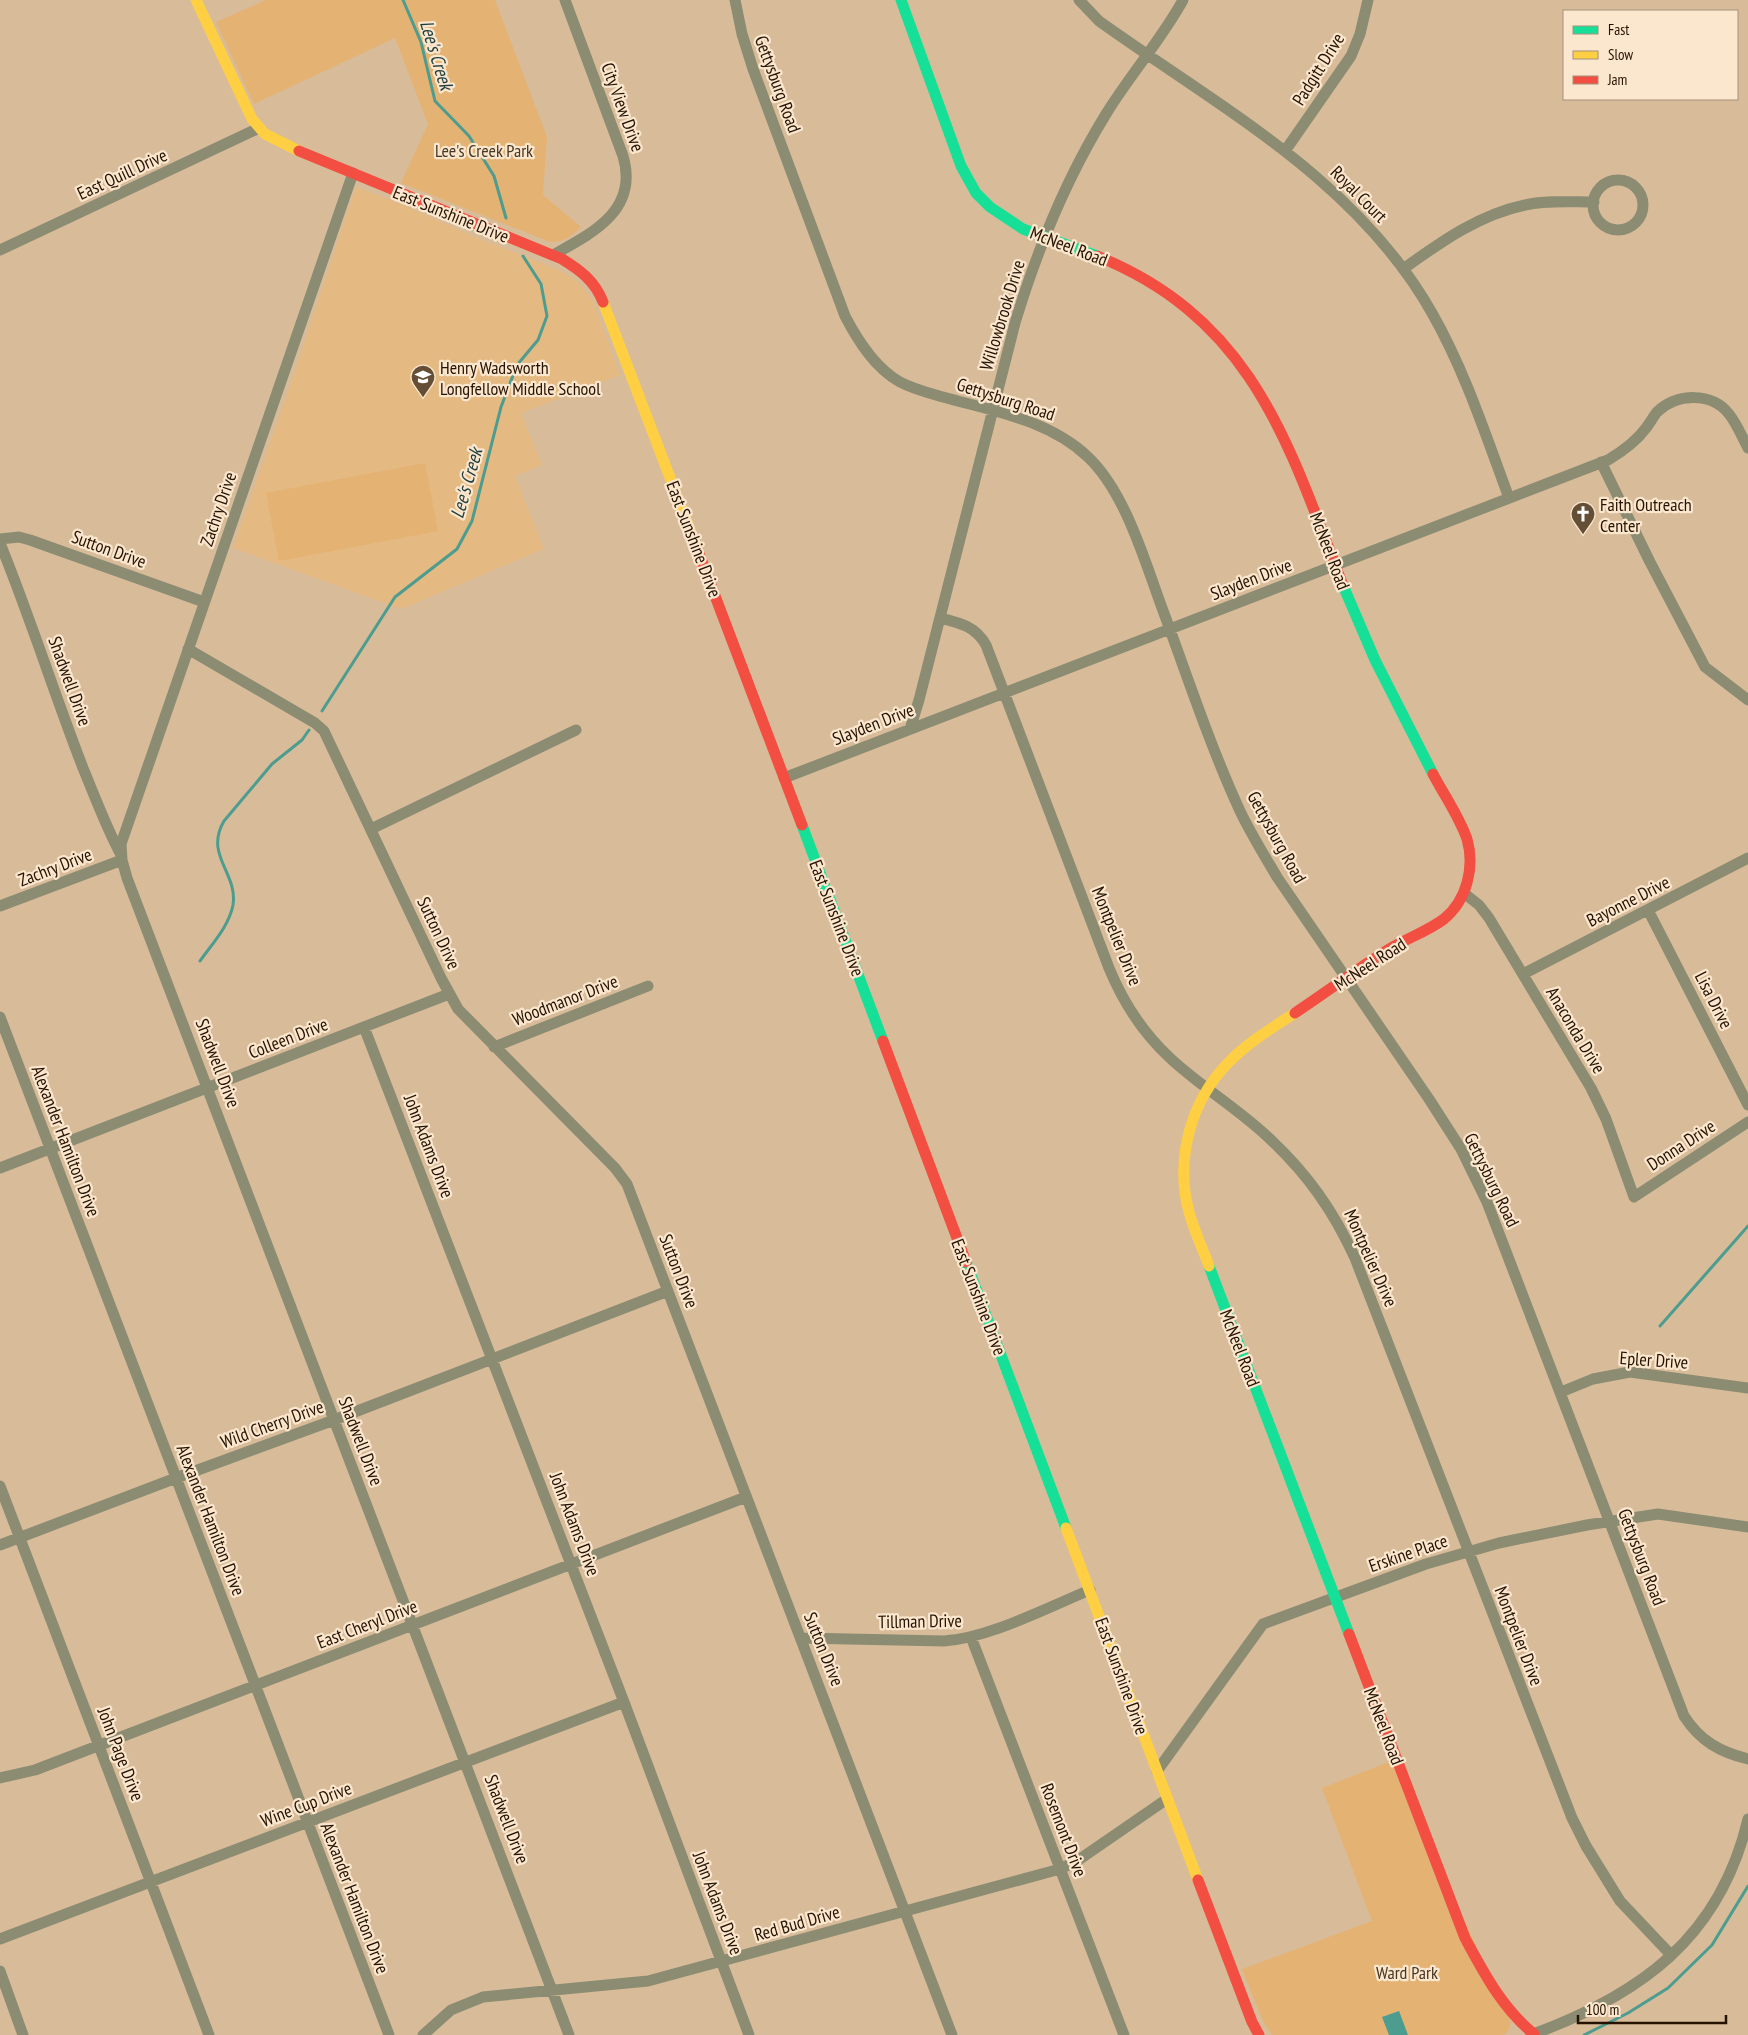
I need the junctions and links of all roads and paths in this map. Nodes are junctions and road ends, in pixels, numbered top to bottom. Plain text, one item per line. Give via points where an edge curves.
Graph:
1 (196, 0) edge
2 (565, 0) edge
3 (735, 0) edge
4 (901, 0) edge
5 (1079, 0) edge
6 (1183, 0) edge
7 (1368, 0) edge
8 (1147, 54) junction
9 (259, 128) junction
10 (1285, 151) junction
11 (353, 173) junction
12 (1594, 202) junction
13 (1045, 236) junction
14 (0, 250) edge
15 (553, 256) junction
16 (1402, 269) junction
17 (992, 411) junction
18 (1748, 448) edge
19 (1601, 462) junction
20 (1510, 498) junction
21 (0, 539) edge
22 (0, 544) edge
23 (1335, 565) junction
24 (204, 602) junction
25 (940, 618) junction
26 (1170, 629) junction
27 (188, 649) junction
28 (1004, 693) junction
29 (1748, 700) edge
30 (910, 729) junction
31 (576, 730) dead end
32 (784, 778) junction
33 (371, 829) junction
34 (122, 858) junction
35 (1748, 858) edge
36 (1465, 894) junction
37 (0, 906) edge
38 (1648, 910) junction
39 (1523, 974) junction
40 (1345, 979) junction
41 (648, 986) dead end
42 (449, 994) junction
43 (0, 1017) edge
44 (364, 1027) junction
45 (494, 1047) junction
46 (208, 1087) junction
47 (1207, 1089) junction
48 (1748, 1105) edge
49 (1748, 1122) edge
50 (50, 1149) junction
51 (0, 1168) edge
52 (1634, 1197) joint
53 (668, 1291) junction
54 (492, 1358) junction
55 (1748, 1388) edge
56 (1561, 1392) junction
57 (334, 1420) junction
58 (176, 1478) junction
59 (0, 1486) edge
60 (746, 1497) junction
61 (1609, 1522) junction
62 (1748, 1527) edge
63 (20, 1538) junction
64 (0, 1545) edge
65 (1468, 1552) junction
66 (571, 1563) junction
67 (1090, 1590) junction
68 (1336, 1598) junction
69 (413, 1625) junction
70 (971, 1637) junction
71 (801, 1638) junction
72 (255, 1685) junction
73 (624, 1702) junction
74 (99, 1745) junction
75 (1748, 1759) edge
76 (466, 1761) junction
77 (1157, 1771) junction
78 (0, 1778) edge
79 (1167, 1799) junction
80 (1748, 1819) edge
81 (308, 1822) junction
82 (1060, 1869) junction
83 (152, 1882) junction
84 (905, 1911) junction
85 (0, 1939) edge
86 (1671, 1956) junction
87 (721, 1962) junction
88 (0, 1971) edge
89 (553, 1991) junction
90 (1533, 2034) edge
91 (23, 2035) edge
92 (209, 2035) edge
93 (389, 2035) edge
94 (423, 2035) edge
95 (569, 2035) edge
96 (749, 2035) edge
97 (952, 2035) edge
98 (1124, 2035) edge
99 (1259, 2035) edge

1 - 9 street, East Sunshine Drive via 245,108
2 - 15 street, City View Drive via 623,156 627,180 623,198 612,216 592,234
3 - 17 street, Gettysburg Road via 753,69 853,332 875,361 900,382
4 - 13 street, McNeel Road via 970,184 1000,216
5 - 8 street, Royal Court via 1099,21
6 - 8 street, Willowbrook Drive
7 - 10 street, Padgitt Drive via 1351,56
8 - 10 street, Royal Court
8 - 13 street, Willowbrook Drive via 1078,160
9 - 11 street, East Sunshine Drive via 272,139
9 - 14 street, East Quill Drive
10 - 16 street, Royal Court via 1335,192 1388,249
11 - 15 street, East Sunshine Drive
11 - 24 street, Zachry Drive
12 - 12 street via 1599,221 1612,229 1630,227 1643,210 1639,191 1625,182 1607,183 1597,193
12 - 16 street via 1526,204 1495,213 1454,233
13 - 17 street, Willowbrook Drive via 1015,323
13 - 23 street, McNeel Road via 1115,264 1152,284 1220,339 1251,377 1278,420
15 - 32 street, East Sunshine Drive via 584,272 600,294
16 - 20 street, Royal Court via 1432,312 1451,350
17 - 25 street, Willowbrook Drive
17 - 26 street, Gettysburg Road via 1055,432 1088,457 1103,474 1122,507
18 - 19 street, Slayden Drive via 1723,407 1692,397 1669,403 1656,413 1634,442 1621,453
19 - 20 street, Slayden Drive
19 - 29 street via 1705,668
20 - 23 street, Slayden Drive
21 - 24 street, Sutton Drive via 19,537 30,540
22 - 34 street, Shadwell Drive via 110,836
23 - 26 street, Slayden Drive
23 - 36 street, McNeel Road via 1367,644 1464,832 1470,857
24 - 27 street, Zachry Drive
25 - 28 street, Montpelier Drive via 969,626 981,637
25 - 30 street, Willowbrook Drive
26 - 28 street, Slayden Drive
26 - 40 street, Gettysburg Road via 1240,811 1277,877
27 - 33 street, Sutton Drive via 324,731
27 - 34 street, Zachry Drive via 121,844
28 - 30 street, Slayden Drive
28 - 47 street, Montpelier Drive via 1116,985 1135,1019 1151,1039
30 - 32 street, Slayden Drive
31 - 33 street
32 - 67 street, East Sunshine Drive
33 - 42 street, Sutton Drive
34 - 37 street, Zachry Drive
34 - 46 street, Shadwell Drive
35 - 38 street, Bayonne Drive
36 - 39 street, Anaconda Drive via 1489,918
36 - 40 street, McNeel Road via 1444,919 1391,948
38 - 39 street, Bayonne Drive
38 - 48 street, Lisa Drive
39 - 52 street, Anaconda Drive via 1591,1088 1606,1119
40 - 47 street, McNeel Road via 1253,1041 1228,1063
40 - 56 street, Gettysburg Road via 1461,1149 1487,1202
41 - 45 street, Woodmanor Drive
42 - 44 street, Colleen Drive
42 - 45 street, Sutton Drive via 458,1009
43 - 50 street, Alexander Hamilton Drive
44 - 46 street, Colleen Drive
44 - 54 street, John Adams Drive
45 - 53 street, Sutton Drive via 627,1184
46 - 50 street, Colleen Drive
46 - 57 street, Shadwell Drive
47 - 65 street, Montpelier Drive via 1270,1138 1307,1176 1342,1229
47 - 68 street, McNeel Road via 1193,1116 1185,1148 1184,1181 1189,1213
49 - 52 street, Donna Drive
50 - 51 street, Colleen Drive
50 - 58 street, Alexander Hamilton Drive
53 - 54 street, Wild Cherry Drive
53 - 60 street, Sutton Drive
54 - 57 street, Wild Cherry Drive
54 - 66 street, John Adams Drive
55 - 56 street, Epler Drive via 1630,1372 1593,1379
56 - 61 street, Gettysburg Road
57 - 58 street, Wild Cherry Drive
57 - 69 street, Shadwell Drive
58 - 63 street, Wild Cherry Drive
58 - 72 street, Alexander Hamilton Drive
59 - 63 street, John Page Drive
60 - 66 street, East Cheryl Drive
60 - 71 street, Sutton Drive
61 - 62 street, Erskine Place via 1645,1515 1671,1515
61 - 65 street, Erskine Place
61 - 75 street, Gettysburg Road via 1684,1716 1703,1740 1716,1749
63 - 64 street, Wild Cherry Drive
63 - 74 street, John Page Drive
65 - 68 street, Erskine Place
65 - 86 street, Montpelier Drive via 1572,1818 1586,1846 1620,1902
66 - 69 street, East Cheryl Drive
66 - 73 street, John Adams Drive
67 - 70 street, Tillman Drive
67 - 77 street, East Sunshine Drive
68 - 77 street, Erskine Place via 1263,1624
68 - 90 street, McNeel Road via 1465,1938 1515,2018
69 - 72 street, East Cheryl Drive
69 - 76 street, Shadwell Drive
70 - 71 street, Tillman Drive via 944,1642
70 - 82 street, Rosemont Drive
71 - 84 street, Sutton Drive
72 - 74 street, East Cheryl Drive
72 - 81 street, Alexander Hamilton Drive
73 - 76 street, Wine Cup Drive
73 - 87 street, John Adams Drive
74 - 78 street, East Cheryl Drive via 35,1770
74 - 83 street, John Page Drive
76 - 81 street, Wine Cup Drive
76 - 89 street, Shadwell Drive
77 - 79 street, East Sunshine Drive
79 - 82 street, Red Bud Drive
79 - 99 street, East Sunshine Drive
80 - 86 street via 1722,1890 1707,1914
81 - 83 street, Wine Cup Drive
81 - 93 street, Alexander Hamilton Drive
82 - 84 street, Red Bud Drive
82 - 98 street, Rosemont Drive
83 - 85 street, Wine Cup Drive
83 - 92 street, John Page Drive
84 - 87 street, Red Bud Drive
84 - 97 street, Sutton Drive
86 - 90 street via 1624,1993
87 - 89 street, Red Bud Drive via 648,1981
87 - 96 street, John Adams Drive
88 - 91 street
89 - 94 street, Red Bud Drive via 482,1997 466,2002 451,2010
89 - 95 street, Shadwell Drive

